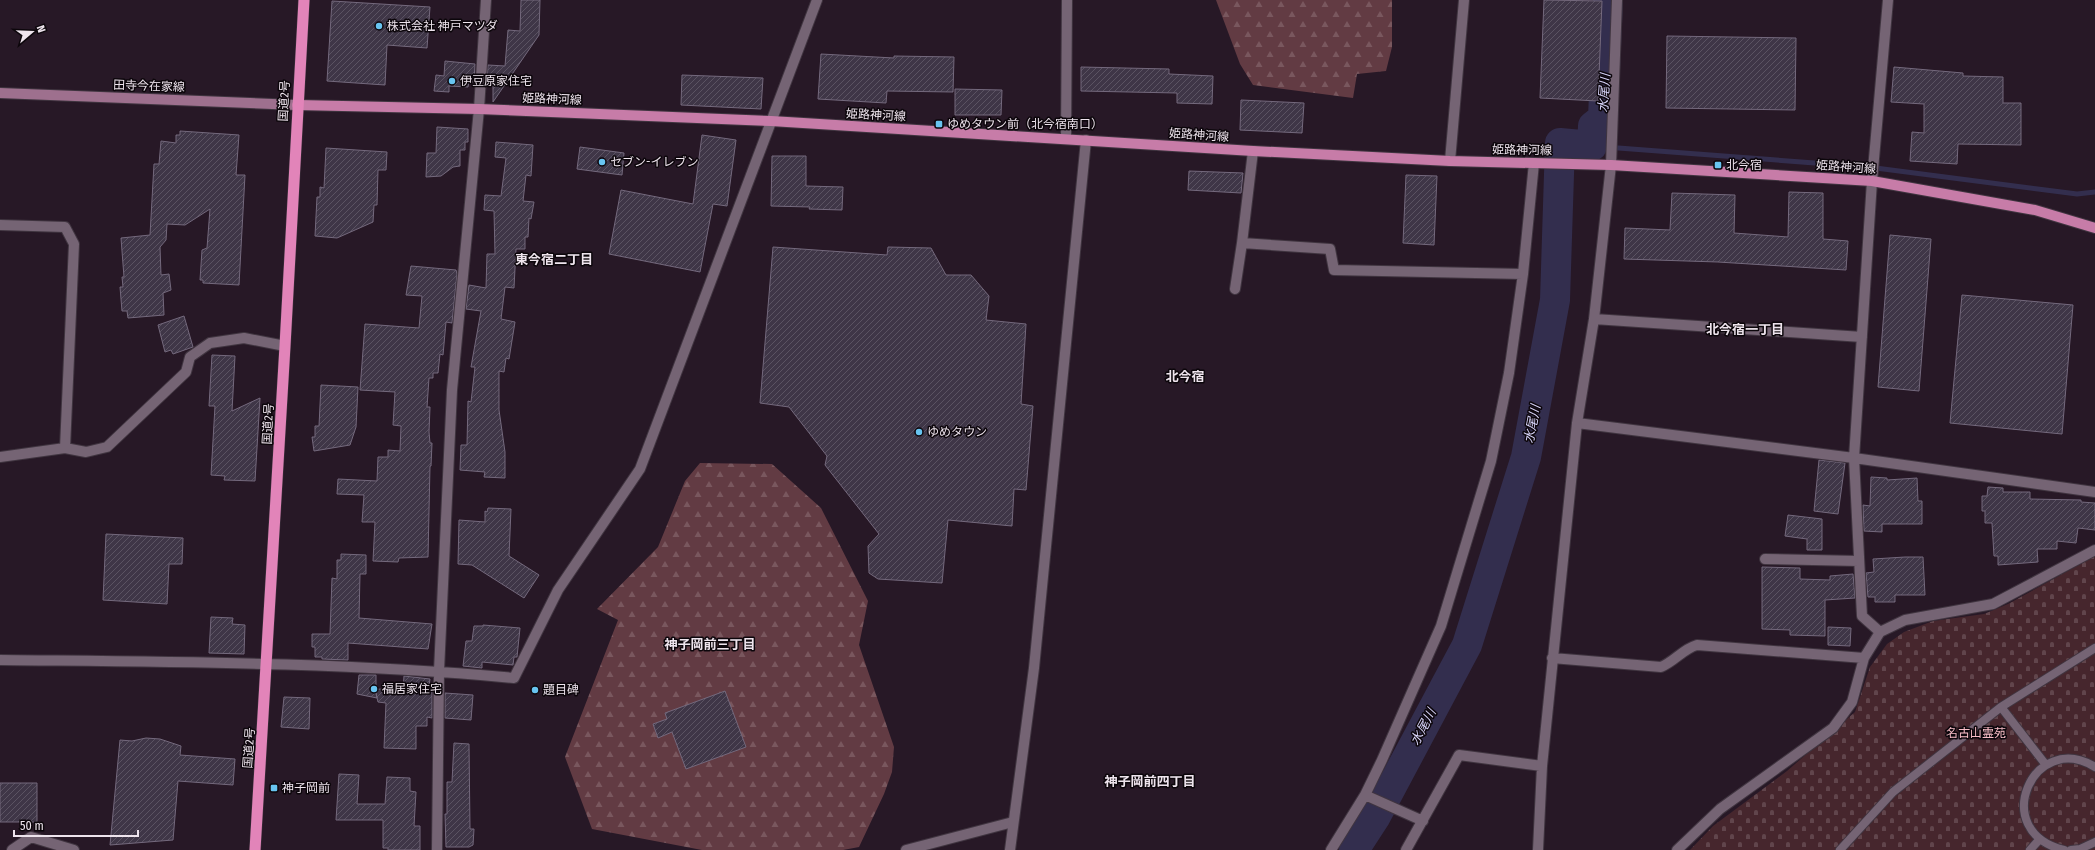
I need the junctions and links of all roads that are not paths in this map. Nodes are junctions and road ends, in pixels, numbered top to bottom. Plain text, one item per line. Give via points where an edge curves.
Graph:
1 (304, 0) edge
2 (486, 0) edge
3 (817, 0) edge
4 (1067, 0) edge
5 (1464, 0) edge
6 (1618, 0) edge
7 (1888, 0) edge
8 (0, 93) edge
9 (297, 106) junction
10 (479, 109) junction
11 (771, 121) junction
12 (1066, 139) junction
13 (1086, 140) junction
14 (1253, 151) junction
15 (1450, 162) junction
16 (1537, 164) junction
17 (1606, 165) junction
18 (1872, 181) junction
19 (0, 225) edge
20 (2095, 228) edge
21 (1242, 243) junction
22 (1523, 274) junction
23 (1235, 289) dead end
24 (1594, 319) junction
25 (1862, 337) junction
26 (285, 346) junction
27 (1577, 423) junction
28 (65, 448) junction
29 (0, 457) edge
30 (1854, 458) junction
31 (2095, 492) edge
32 (2095, 550) edge
33 (1765, 559) dead end
34 (1859, 561) junction
35 (1880, 632) junction
36 (2095, 648) edge
37 (1552, 658) junction
38 (1864, 658) junction
39 (0, 660) edge
40 (267, 663) junction
41 (439, 671) junction
42 (2001, 706) junction
43 (2046, 765) junction
44 (1542, 766) junction
45 (2095, 767) edge
46 (1365, 794) junction
47 (1423, 821) junction
48 (1013, 822) junction
49 (2039, 840) junction
50 (2095, 842) edge
51 (12, 850) edge
52 (74, 850) edge
53 (255, 850) edge
54 (437, 850) edge
55 (906, 850) edge
56 (1010, 850) edge
57 (1331, 850) edge
58 (1406, 850) edge
59 (1538, 850) edge
60 (1677, 850) edge
61 (1840, 850) edge
62 (2030, 850) edge
63 (2064, 850) edge
64 (2071, 850) edge

1 - 9 highway, 国道2号
2 - 10 street
3 - 11 street
4 - 12 street
5 - 15 street
6 - 17 street
7 - 18 street
8 - 9 main road, 田寺今在家線
9 - 10 main road, 姫路神河線
9 - 26 highway, 国道2号
10 - 11 main road, 姫路神河線
10 - 41 street via 452,390
11 - 12 main road, 姫路神河線
11 - 41 street via 640,469 558,590 514,678
12 - 13 main road, 姫路神河線
13 - 14 main road, 姫路神河線
13 - 48 street via 1034,668
14 - 15 main road, 姫路神河線
14 - 21 street
15 - 16 main road, 姫路神河線
16 - 17 main road, 姫路神河線
16 - 22 street
17 - 18 main road, 姫路神河線
17 - 24 street
18 - 20 main road, 姫路神河線 via 2035,210
18 - 25 street
19 - 28 street via 65,227 74,244
21 - 22 street via 1330,249 1334,270
21 - 23 street
22 - 46 street via 1509,373 1487,476 1441,626
24 - 25 street
24 - 27 street
25 - 30 street
26 - 28 street via 244,338 210,343 190,357 186,372 107,447 86,452
26 - 40 highway, 国道2号
27 - 30 street
27 - 37 street
28 - 29 street
30 - 31 street
30 - 34 street
32 - 35 street via 1993,604 1905,620
33 - 34 street
34 - 35 street via 1862,616
35 - 38 street
36 - 42 lane
37 - 38 street via 1661,667 1673,662 1686,648 1697,645
37 - 44 street
38 - 60 street via 1852,702 1833,728 1720,809
39 - 40 street
40 - 41 street
40 - 53 highway, 国道2号
41 - 54 street
42 - 43 lane
42 - 61 lane via 1893,792
43 - 45 lane via 2059,760 2073,759
43 - 49 lane via 2035,774 2027,786 2023,800 2024,815 2030,829
44 - 47 street via 1459,755
44 - 59 street
46 - 47 street
46 - 57 street
47 - 58 street
48 - 55 street
48 - 56 street
49 - 62 lane
49 - 63 lane
50 - 64 lane
51 - 52 street via 31,837

